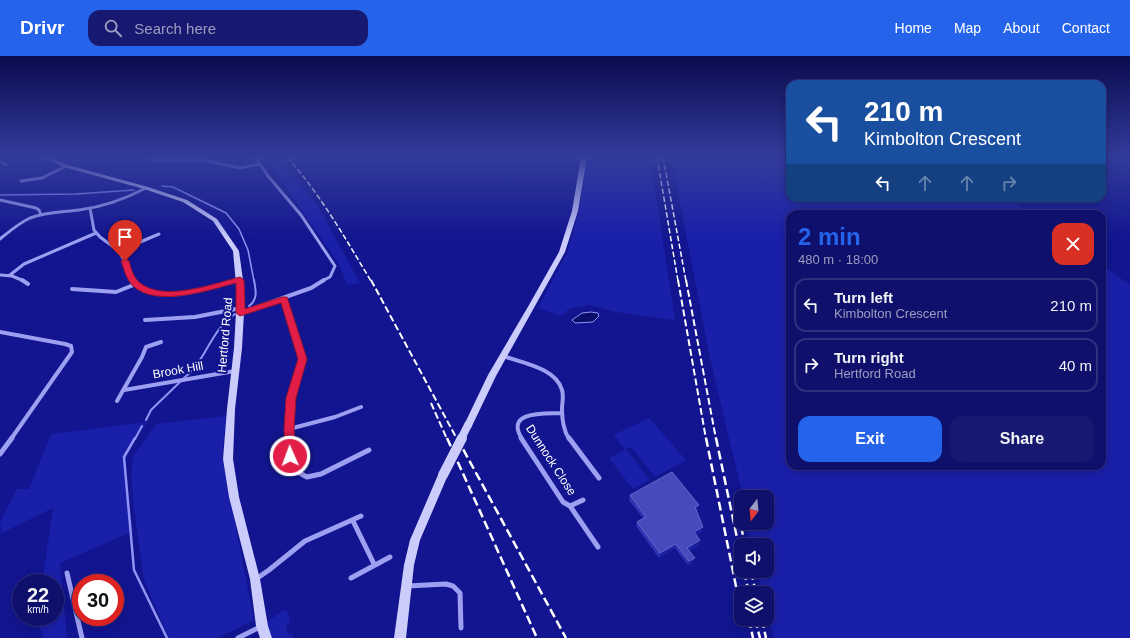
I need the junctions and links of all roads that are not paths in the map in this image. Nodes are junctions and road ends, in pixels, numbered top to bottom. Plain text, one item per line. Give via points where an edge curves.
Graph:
1 (132, 184) edge
2 (276, 184) edge
3 (579, 184) edge
4 (146, 188) junction
5 (0, 200) edge
6 (90, 208) junction
7 (41, 215) junction
8 (96, 233) junction
9 (159, 234) dead end
10 (0, 239) edge
11 (119, 252) junction
12 (1, 275) edge
13 (10, 275) junction
14 (240, 280) junction
15 (28, 284) dead end
16 (136, 284) junction
17 (84, 285) dead end
18 (72, 289) dead end
19 (80, 290) junction
20 (284, 298) junction
21 (241, 311) junction
22 (145, 320) dead end
23 (0, 332) edge
24 (5, 333) junction
25 (0, 337) edge
26 (161, 342) dead end
27 (503, 356) junction
28 (235, 371) junction
29 (124, 390) junction
30 (117, 401) dead end
31 (361, 407) dead end
32 (562, 413) junction
33 (289, 429) junction
34 (369, 450) dead end
35 (0, 454) edge
36 (599, 478) dead end
37 (584, 500) dead end
38 (570, 506) junction
39 (361, 516) dead end
40 (353, 521) junction
41 (598, 547) dead end
42 (390, 557) dead end
43 (374, 564) junction
44 (67, 573) dead end
45 (351, 578) dead end
46 (255, 579) junction
47 (406, 586) junction
48 (262, 626) junction
49 (461, 628) dead end
50 (82, 638) edge
51 (238, 638) edge
52 (266, 638) edge
53 (400, 638) edge

1 - 4 street, Hertford Road
2 - 20 street via 301,215 335,266 330,277
3 - 27 street via 575,211 562,252
4 - 6 street via 128,198
4 - 14 street, Hertford Road via 185,201 215,220 236,251
5 - 7 street via 36,208
6 - 7 street
6 - 8 street
7 - 10 street via 23,222
8 - 11 street
8 - 13 street via 30,261
9 - 11 street
11 - 16 street
12 - 13 street
13 - 15 street
14 - 16 street via 202,290 173,294 153,293
14 - 21 street, Hertford Road
16 - 19 street via 116,292
17 - 19 street
18 - 19 street
20 - 21 street
20 - 33 street via 302,359 291,398
21 - 22 street
21 - 28 street, Hertford Road
23 - 24 street
24 - 25 street
24 - 35 street via 65,344 71,346 72,352
26 - 29 street, Brook Hill via 146,347
27 - 32 street via 550,374 559,382 563,392
27 - 47 street, bridge via 443,475 415,540
28 - 29 street, Brook Hill
28 - 46 street, Hertford Road via 228,459 234,497
29 - 30 street, Brook Hill
31 - 33 street via 344,415
32 - 36 street via 566,434
32 - 38 street, Dunnock Close via 527,415 519,421 518,429 563,502
33 - 34 street via 290,456 294,470 307,477 321,474
37 - 38 street, Dunnock Close
38 - 41 street, Dunnock Close
39 - 40 street
40 - 43 street
40 - 46 street via 305,541 267,573
42 - 43 street
43 - 45 street
44 - 50 street
46 - 48 street, Hertford Road
47 - 49 street via 453,586 460,593
47 - 53 street
48 - 51 street
48 - 52 street, Hertford Road

